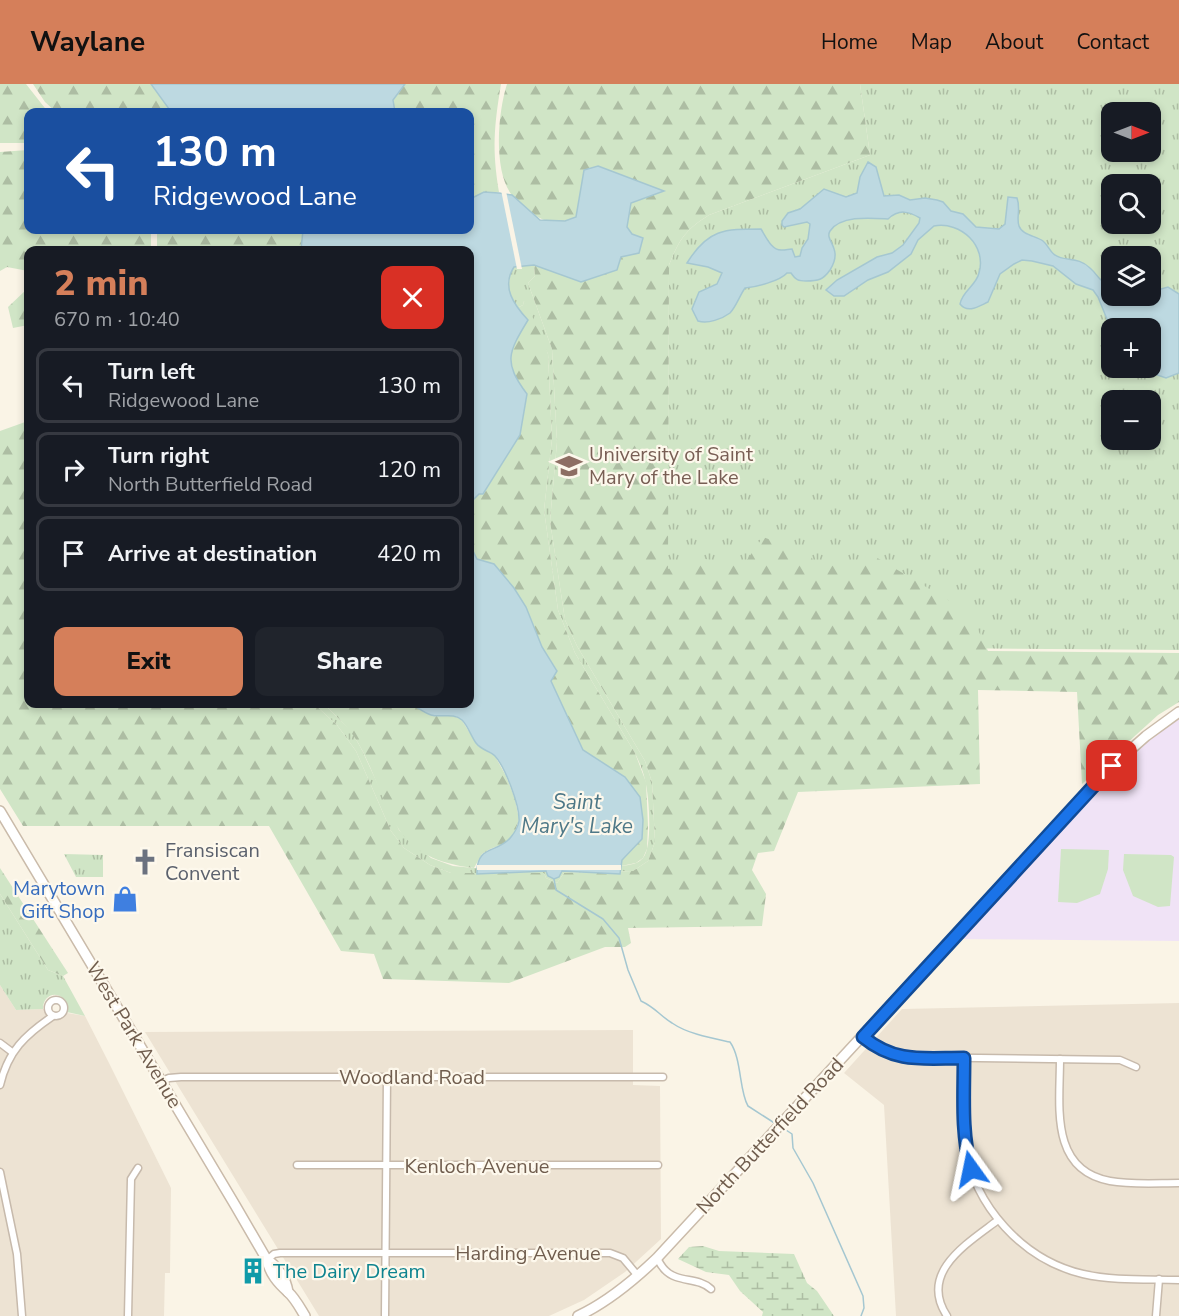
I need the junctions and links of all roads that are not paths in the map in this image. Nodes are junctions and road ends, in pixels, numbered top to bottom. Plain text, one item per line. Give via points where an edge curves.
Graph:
1 (1179, 712) edge
2 (0, 811) edge
3 (53, 1016) dead end
4 (863, 1037) junction
5 (0, 1043) edge
6 (12, 1052) junction
7 (964, 1058) junction
8 (1060, 1059) junction
9 (1137, 1067) dead end
10 (387, 1077) junction
11 (663, 1077) dead end
12 (162, 1081) junction
13 (0, 1085) edge
14 (297, 1165) dead end
15 (658, 1165) dead end
16 (386, 1166) junction
17 (138, 1168) dead end
18 (0, 1172) edge
19 (1179, 1183) edge
20 (999, 1220) junction
21 (386, 1252) junction
22 (657, 1258) junction
23 (267, 1260) junction
24 (638, 1276) junction
25 (1158, 1279) junction
26 (1179, 1280) edge
27 (711, 1288) dead end
28 (298, 1305) junction
29 (22, 1316) edge
30 (128, 1316) edge
31 (298, 1316) edge
32 (304, 1316) edge
33 (385, 1316) edge
34 (578, 1316) edge
35 (947, 1316) edge
36 (1156, 1316) edge

1 - 4 main road, North Butterfield Road via 1112,766
2 - 12 main road, West Park Avenue
3 - 6 street via 29,1033
4 - 7 street via 876,1048 901,1057
4 - 22 main road, North Butterfield Road
5 - 6 street
6 - 13 street
7 - 8 street
7 - 20 street via 967,1153 976,1184
8 - 9 street via 1120,1060
8 - 19 street via 1062,1136 1076,1164 1113,1182
10 - 11 street, Woodland Road
10 - 12 street, Woodland Road via 181,1077
10 - 16 street
12 - 23 main road, West Park Avenue
14 - 16 street, Kenloch Avenue
15 - 16 street, Kenloch Avenue
16 - 21 street
17 - 30 street via 131,1179
18 - 29 street via 17,1254
20 - 25 street via 1029,1249 1063,1268 1107,1278
20 - 35 street via 952,1257 943,1270 939,1295
21 - 23 street, Harding Avenue via 280,1253
21 - 24 street, Harding Avenue via 616,1254
21 - 33 street
22 - 24 main road, North Butterfield Road
22 - 27 street via 674,1276 706,1283
23 - 28 main road, West Park Avenue via 281,1287
24 - 34 main road, North Butterfield Road
25 - 26 street
25 - 36 street
28 - 31 main road
28 - 32 main road, West Park Avenue

